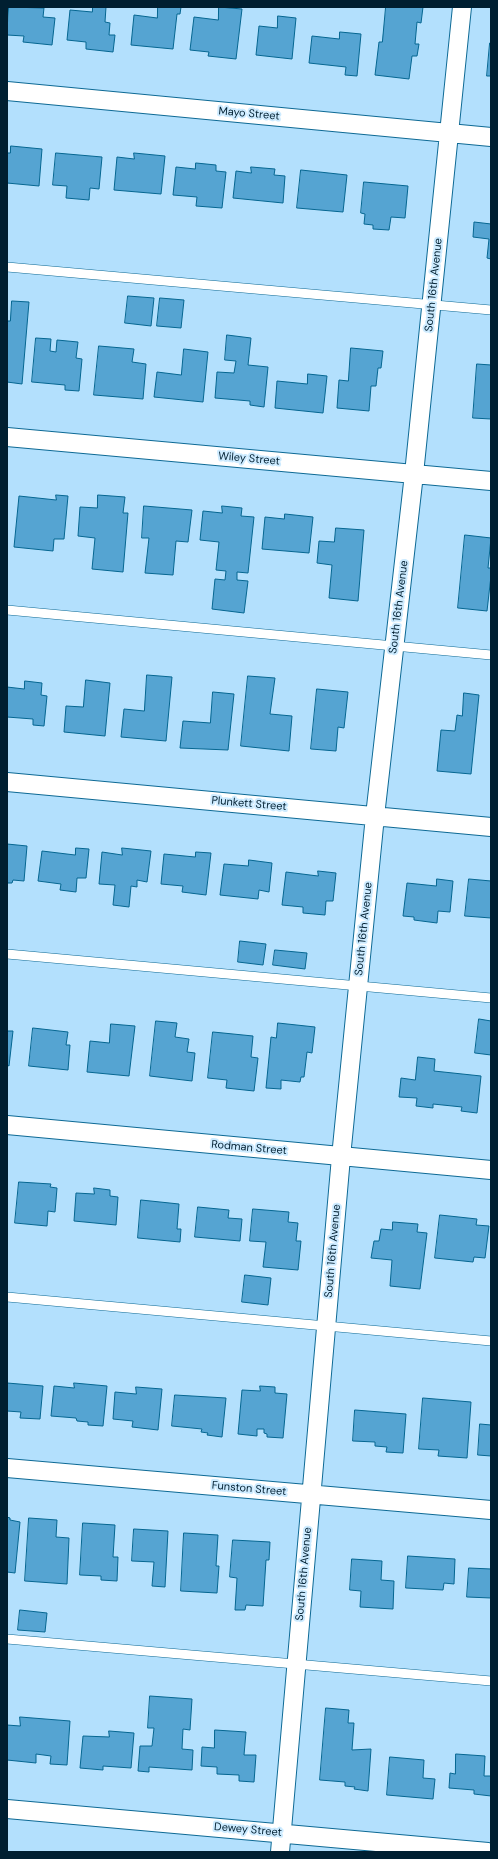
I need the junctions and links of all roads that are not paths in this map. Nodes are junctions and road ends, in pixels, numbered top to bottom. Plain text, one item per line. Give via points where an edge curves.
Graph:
1 (462, 7) edge
2 (7, 92) edge
3 (450, 133) junction
4 (491, 137) edge
5 (7, 267) edge
6 (432, 305) junction
7 (491, 310) edge
8 (7, 437) edge
9 (414, 474) junction
10 (491, 481) edge
11 (7, 610) edge
12 (394, 646) junction
13 (491, 655) edge
14 (7, 782) edge
15 (375, 816) junction
16 (491, 826) edge
17 (7, 954) edge
18 (358, 986) junction
19 (491, 998) edge
20 (7, 1125) edge
21 (341, 1157) junction
22 (491, 1170) edge
23 (7, 1297) edge
24 (326, 1326) junction
25 (491, 1341) edge
26 (7, 1468) edge
27 (312, 1494) junction
28 (491, 1510) edge
29 (7, 1639) edge
30 (296, 1663) junction
31 (491, 1681) edge
32 (7, 1809) edge
33 (281, 1832) junction
34 (280, 1852) edge
35 (488, 1852) edge

1 - 3 street, South 16th Avenue
2 - 3 street, Mayo Street
3 - 4 street, Mayo Street
3 - 6 street, South 16th Avenue
5 - 6 lane
6 - 7 lane
6 - 9 street, South 16th Avenue
8 - 9 street, Wiley Street
9 - 10 street, Wiley Street
9 - 12 street, South 16th Avenue
11 - 12 lane
12 - 13 lane
12 - 15 street, South 16th Avenue
14 - 15 street, Plunkett Street
15 - 16 street, Plunkett Street
15 - 18 street, South 16th Avenue
17 - 18 lane
18 - 19 lane
18 - 21 street, South 16th Avenue
20 - 21 street, Rodman Street
21 - 22 street, Rodman Street
21 - 24 street, South 16th Avenue
23 - 24 lane
24 - 25 lane
24 - 27 street, South 16th Avenue
26 - 27 street, Funston Street
27 - 28 street, Funston Street
27 - 30 street, South 16th Avenue
29 - 30 lane
30 - 31 lane
30 - 33 street, South 16th Avenue
32 - 33 street, Dewey Street
33 - 34 street, South 16th Avenue
33 - 35 street, Dewey Street

